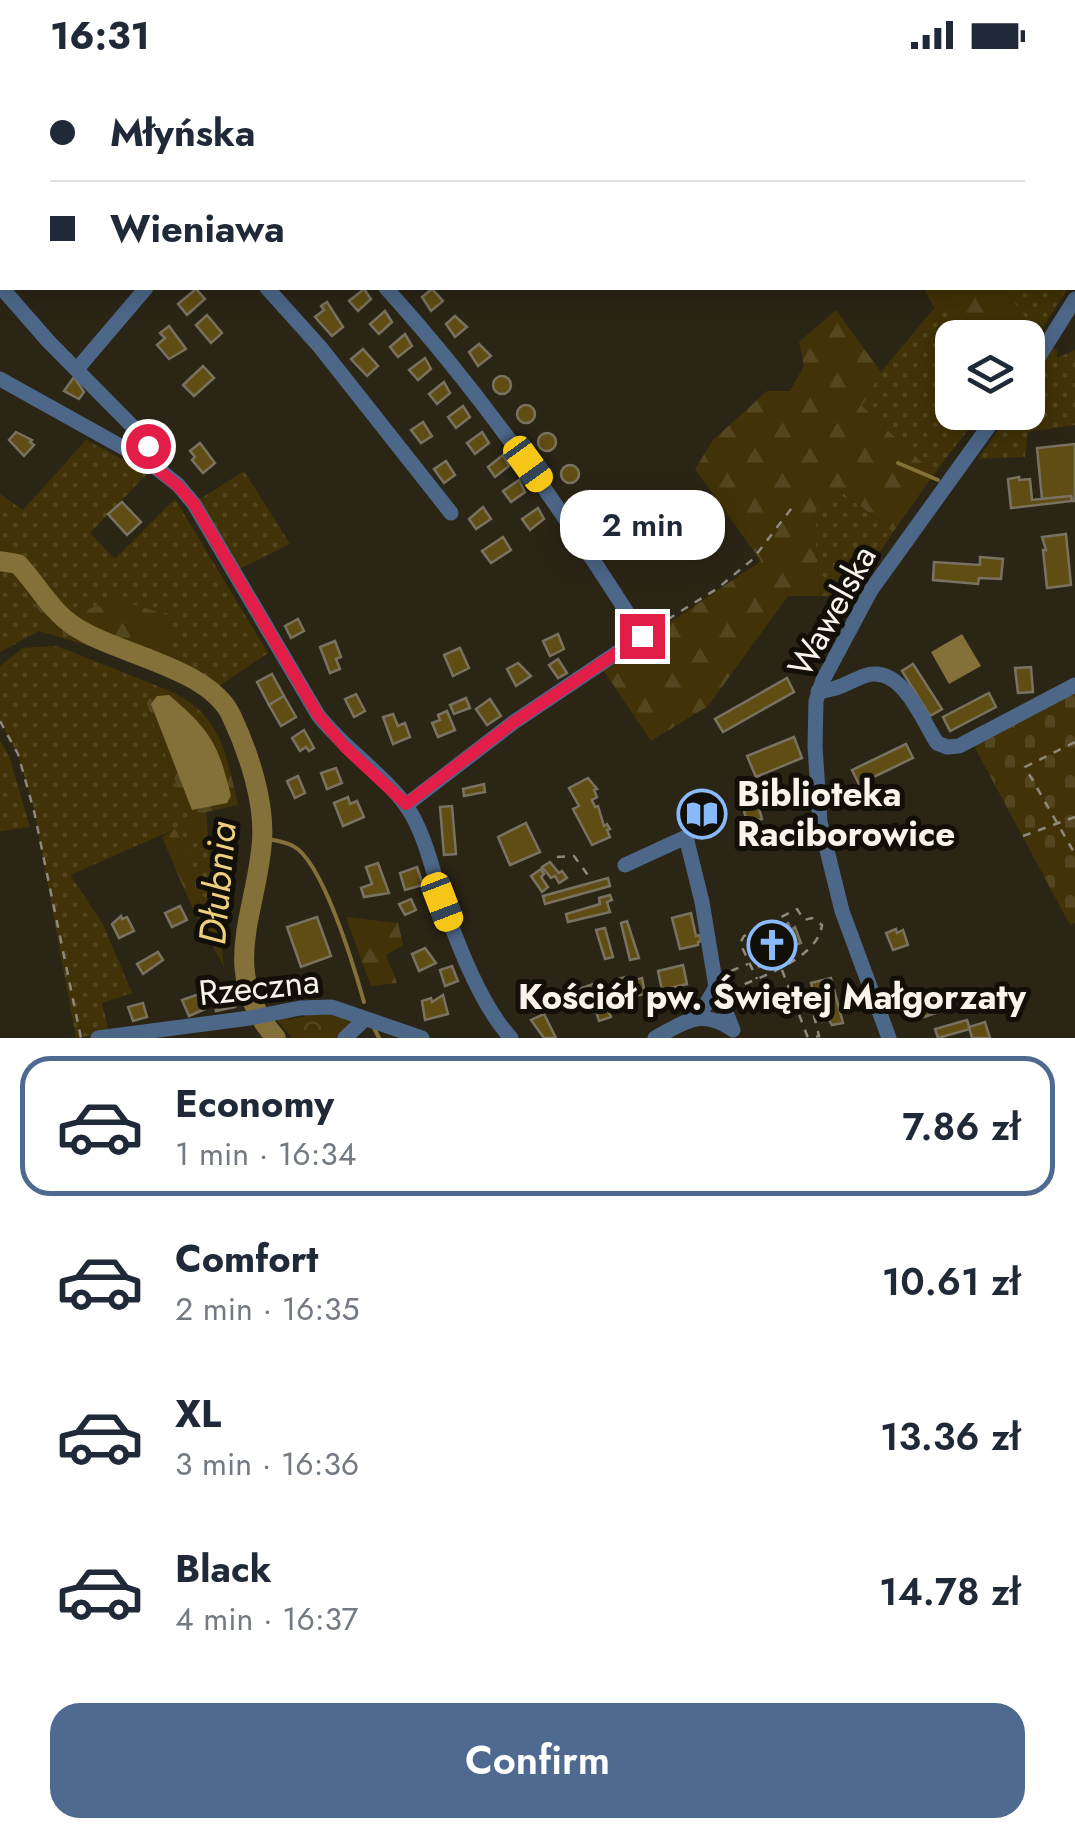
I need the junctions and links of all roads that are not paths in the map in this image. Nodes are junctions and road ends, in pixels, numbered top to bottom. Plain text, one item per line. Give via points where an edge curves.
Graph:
1 (4, 290) edge
2 (144, 290) edge
3 (269, 290) edge
4 (388, 290) edge
5 (1075, 299) edge
6 (1045, 347) edge
7 (78, 368) junction
8 (0, 380) edge
9 (986, 430) edge
10 (149, 462) junction
11 (450, 513) dead end
12 (1075, 685) edge
13 (818, 691) junction
14 (406, 804) junction
15 (625, 866) dead end
16 (718, 990) junction
17 (699, 1016) junction
18 (366, 1019) junction
19 (734, 1033) edge
20 (502, 1036) edge
21 (98, 1038) edge
22 (345, 1038) edge
23 (422, 1038) edge
24 (655, 1038) edge
25 (889, 1038) edge

1 - 7 street
2 - 7 street
3 - 11 street
4 - 14 street via 541,482 642,636
5 - 6 street
7 - 10 street via 144,439
8 - 10 street
9 - 13 street, Wawelska via 871,590
10 - 14 street via 194,504 318,715
12 - 13 street via 952,747 936,742 902,688 885,675
13 - 25 street, Wawelska via 820,822 842,910
14 - 20 street
15 - 16 street via 686,838
16 - 17 street
16 - 19 street
17 - 19 street
17 - 24 street
18 - 21 street, Rzeczna via 332,1007 300,1008
18 - 22 street
18 - 23 street, Rzeczna

